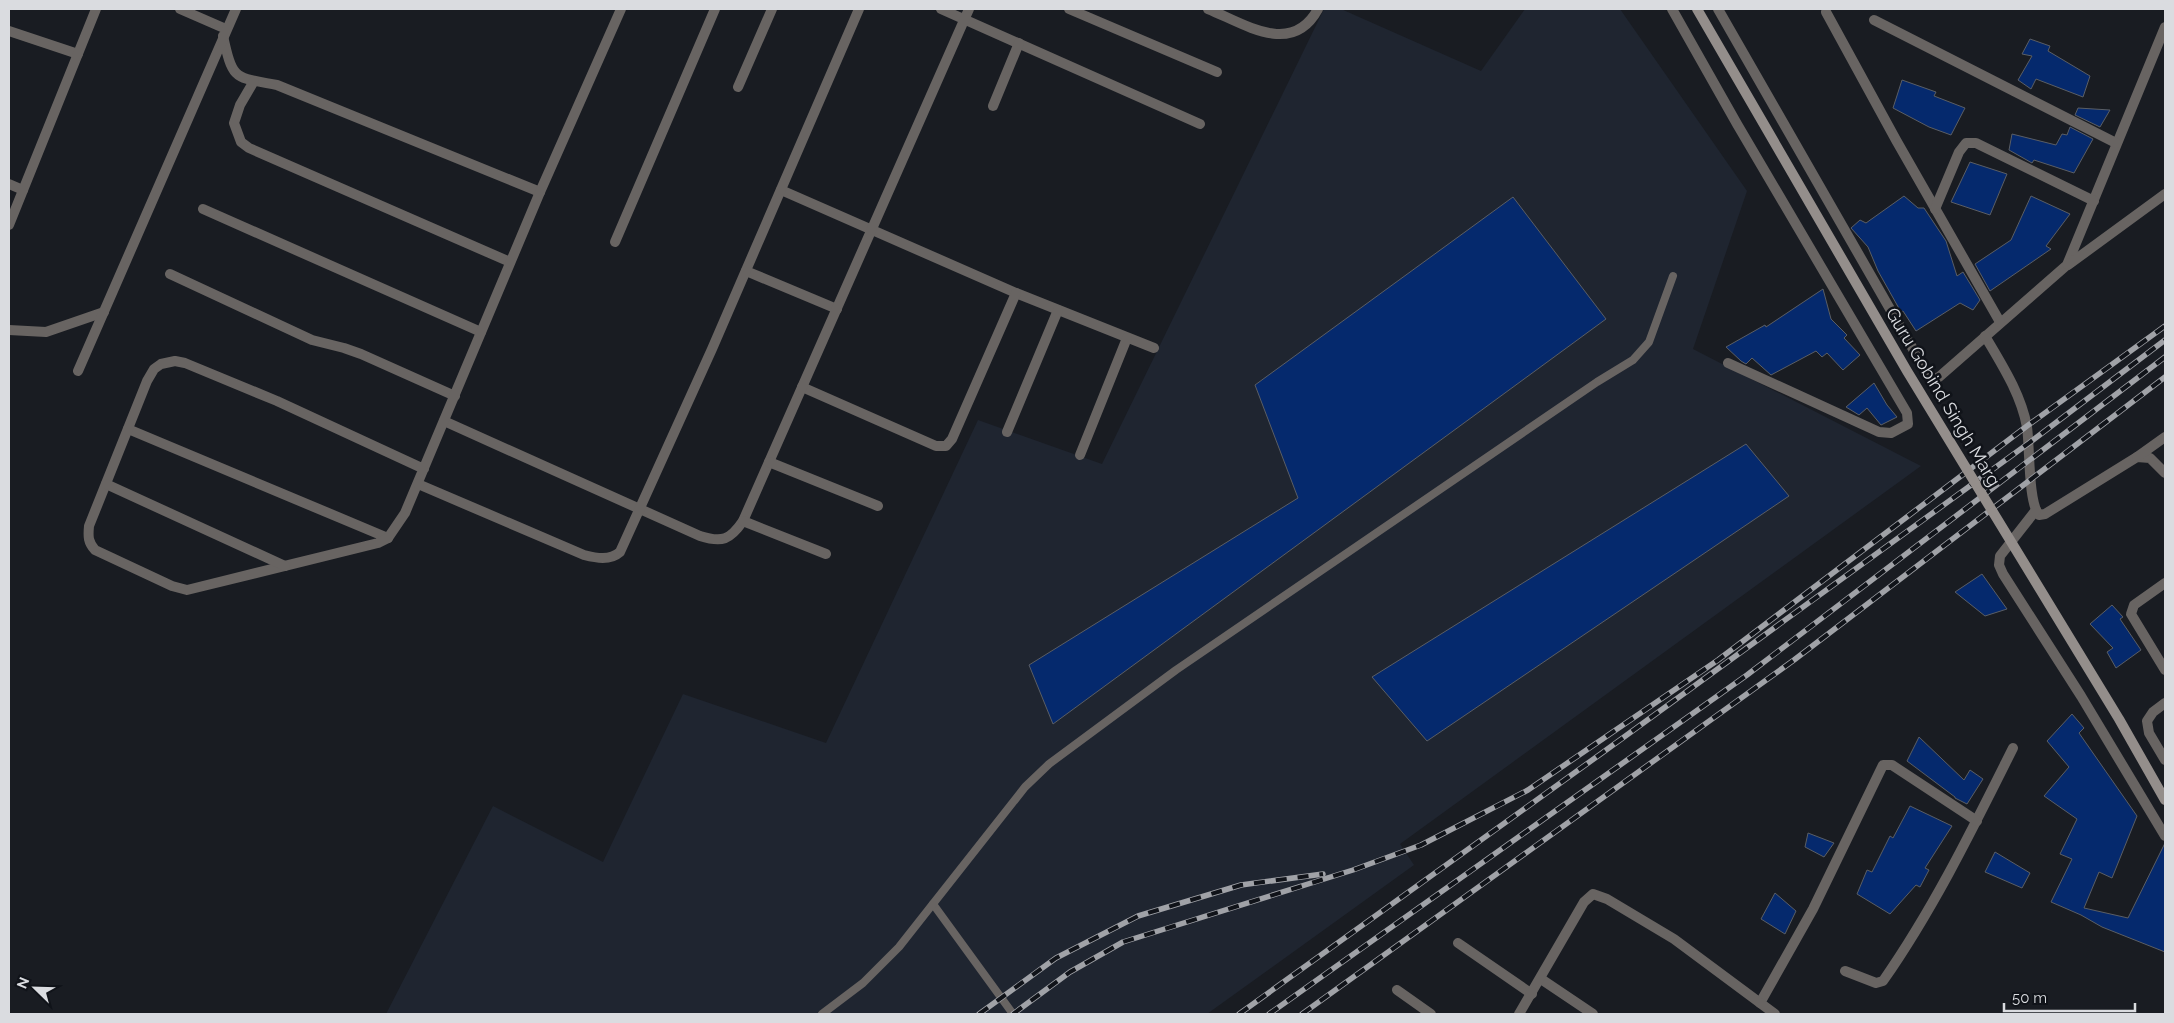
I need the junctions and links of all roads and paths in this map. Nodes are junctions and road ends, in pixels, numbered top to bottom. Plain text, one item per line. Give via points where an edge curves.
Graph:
1 (96, 9) edge
2 (180, 9) edge
3 (236, 9) edge
4 (621, 9) edge
5 (715, 9) edge
6 (772, 9) edge
7 (859, 9) edge
8 (942, 9) edge
9 (969, 9) edge
10 (1069, 9) edge
11 (1208, 9) edge
12 (1318, 9) edge
13 (1672, 9) edge
14 (1696, 9) edge
15 (1718, 9) edge
16 (1826, 12) dead end
17 (1091, 13) edge
18 (965, 19) junction
19 (1874, 20) dead end
20 (2165, 27) edge
21 (9, 31) edge
22 (225, 33) junction
23 (1019, 43) junction
24 (78, 54) junction
25 (1217, 72) dead end
26 (254, 81) junction
27 (738, 87) dead end
28 (993, 106) dead end
29 (1200, 124) dead end
30 (2116, 143) junction
31 (9, 184) edge
32 (23, 190) junction
33 (781, 190) junction
34 (540, 192) junction
35 (2165, 194) edge
36 (2094, 202) junction
37 (203, 209) dead end
38 (1935, 209) junction
39 (9, 225) edge
40 (871, 231) junction
41 (615, 242) dead end
42 (510, 262) junction
43 (2067, 265) junction
44 (746, 271) junction
45 (170, 274) dead end
46 (1673, 276) dead end
47 (1016, 294) junction
48 (837, 309) junction
49 (1058, 310) junction
50 (104, 312) junction
51 (2000, 322) junction
52 (9, 330) edge
53 (481, 332) junction
54 (1986, 336) junction
55 (1128, 338) junction
56 (1154, 348) dead end
57 (1728, 363) dead end
58 (78, 371) dead end
59 (802, 387) junction
60 (455, 396) junction
61 (444, 421) junction
62 (128, 429) junction
63 (1007, 432) dead end
64 (2165, 437) edge
65 (1080, 455) dead end
66 (2138, 457) junction
67 (769, 462) junction
68 (424, 469) junction
69 (2165, 473) edge
70 (106, 484) junction
71 (418, 484) junction
72 (878, 506) dead end
73 (641, 509) junction
74 (2036, 510) junction
75 (743, 521) junction
76 (388, 538) junction
77 (826, 554) dead end
78 (285, 566) junction
79 (2165, 583) edge
80 (2165, 670) edge
81 (2165, 703) edge
82 (2013, 748) dead end
83 (2165, 760) edge
84 (2165, 800) edge
85 (1977, 821) junction
86 (2165, 836) edge
87 (933, 904) junction
88 (1458, 943) dead end
89 (1846, 971) dead end
90 (1541, 979) junction
91 (1397, 990) dead end
92 (1532, 994) junction
93 (1760, 1003) junction
94 (822, 1014) edge
95 (1013, 1014) edge
96 (1431, 1014) edge
97 (1519, 1014) edge
98 (1593, 1014) edge
99 (1775, 1014) edge

1 - 24 street
2 - 22 street
3 - 22 street
4 - 34 street
5 - 41 street
6 - 27 street
7 - 33 street
8 - 18 street
9 - 18 street
10 - 17 street
11 - 12 street via 1267,32 1289,34 1305,26
13 - 57 street via 1907,413 1908,424 1891,433 1880,432
14 - 84 street, Guru Gobind Singh Marg, bridge via 1907,371 2119,718
15 - 54 street via 1930,377 1939,377
16 - 38 street
17 - 25 street
18 - 23 street
18 - 40 street
19 - 30 street
20 - 30 street
21 - 24 street
22 - 26 street via 230,67 240,77
22 - 50 street
23 - 28 street
23 - 29 street
24 - 32 street
26 - 34 street via 277,85
26 - 42 street via 234,123 242,142 249,148
30 - 36 street
31 - 32 street
32 - 39 street
33 - 40 street
33 - 44 street
34 - 42 street
35 - 43 street
36 - 38 street via 1976,143 1966,143 1959,152
36 - 43 street
37 - 53 street
38 - 51 street
40 - 47 street
40 - 48 street
42 - 53 street
43 - 51 street
44 - 48 street
44 - 73 street
45 - 60 street via 312,340 344,348
46 - 87 lane via 1649,342 1633,360 1176,670 1049,764 1025,787
47 - 49 street
47 - 59 street via 952,439 946,446 936,446
48 - 59 street
49 - 55 street
49 - 63 street
50 - 52 street via 46,332
50 - 58 street
51 - 54 street
53 - 60 street
54 - 74 street via 2018,394 2023,410
55 - 56 street
55 - 65 street
59 - 67 street
60 - 61 street
61 - 68 street
61 - 73 street
62 - 68 street via 154,369 167,361 175,361 276,401
62 - 70 street
62 - 76 street
64 - 66 street
66 - 69 street via 2150,458
66 - 74 street via 2045,514 2039,515
67 - 72 street
67 - 75 street
68 - 71 street
70 - 78 street
70 - 78 street via 89,526 90,544 96,550 172,586 187,590
71 - 73 street via 595,558 611,558 620,552
71 - 76 street via 401,520
73 - 75 street via 710,540 730,537
74 - 86 street via 2000,556 1999,565
75 - 77 street
76 - 78 street
79 - 80 street via 2134,605 2131,614
81 - 83 street via 2149,716 2147,722 2149,733
82 - 85 street
85 - 89 street via 1915,934 1883,981 1876,983
85 - 93 street via 1892,765 1883,765 1828,878
87 - 94 lane via 899,947 863,983
87 - 95 lane
88 - 92 street
90 - 92 street
90 - 93 street via 1584,902 1593,894 1674,939
90 - 98 street
91 - 96 street
92 - 97 street
93 - 99 street

